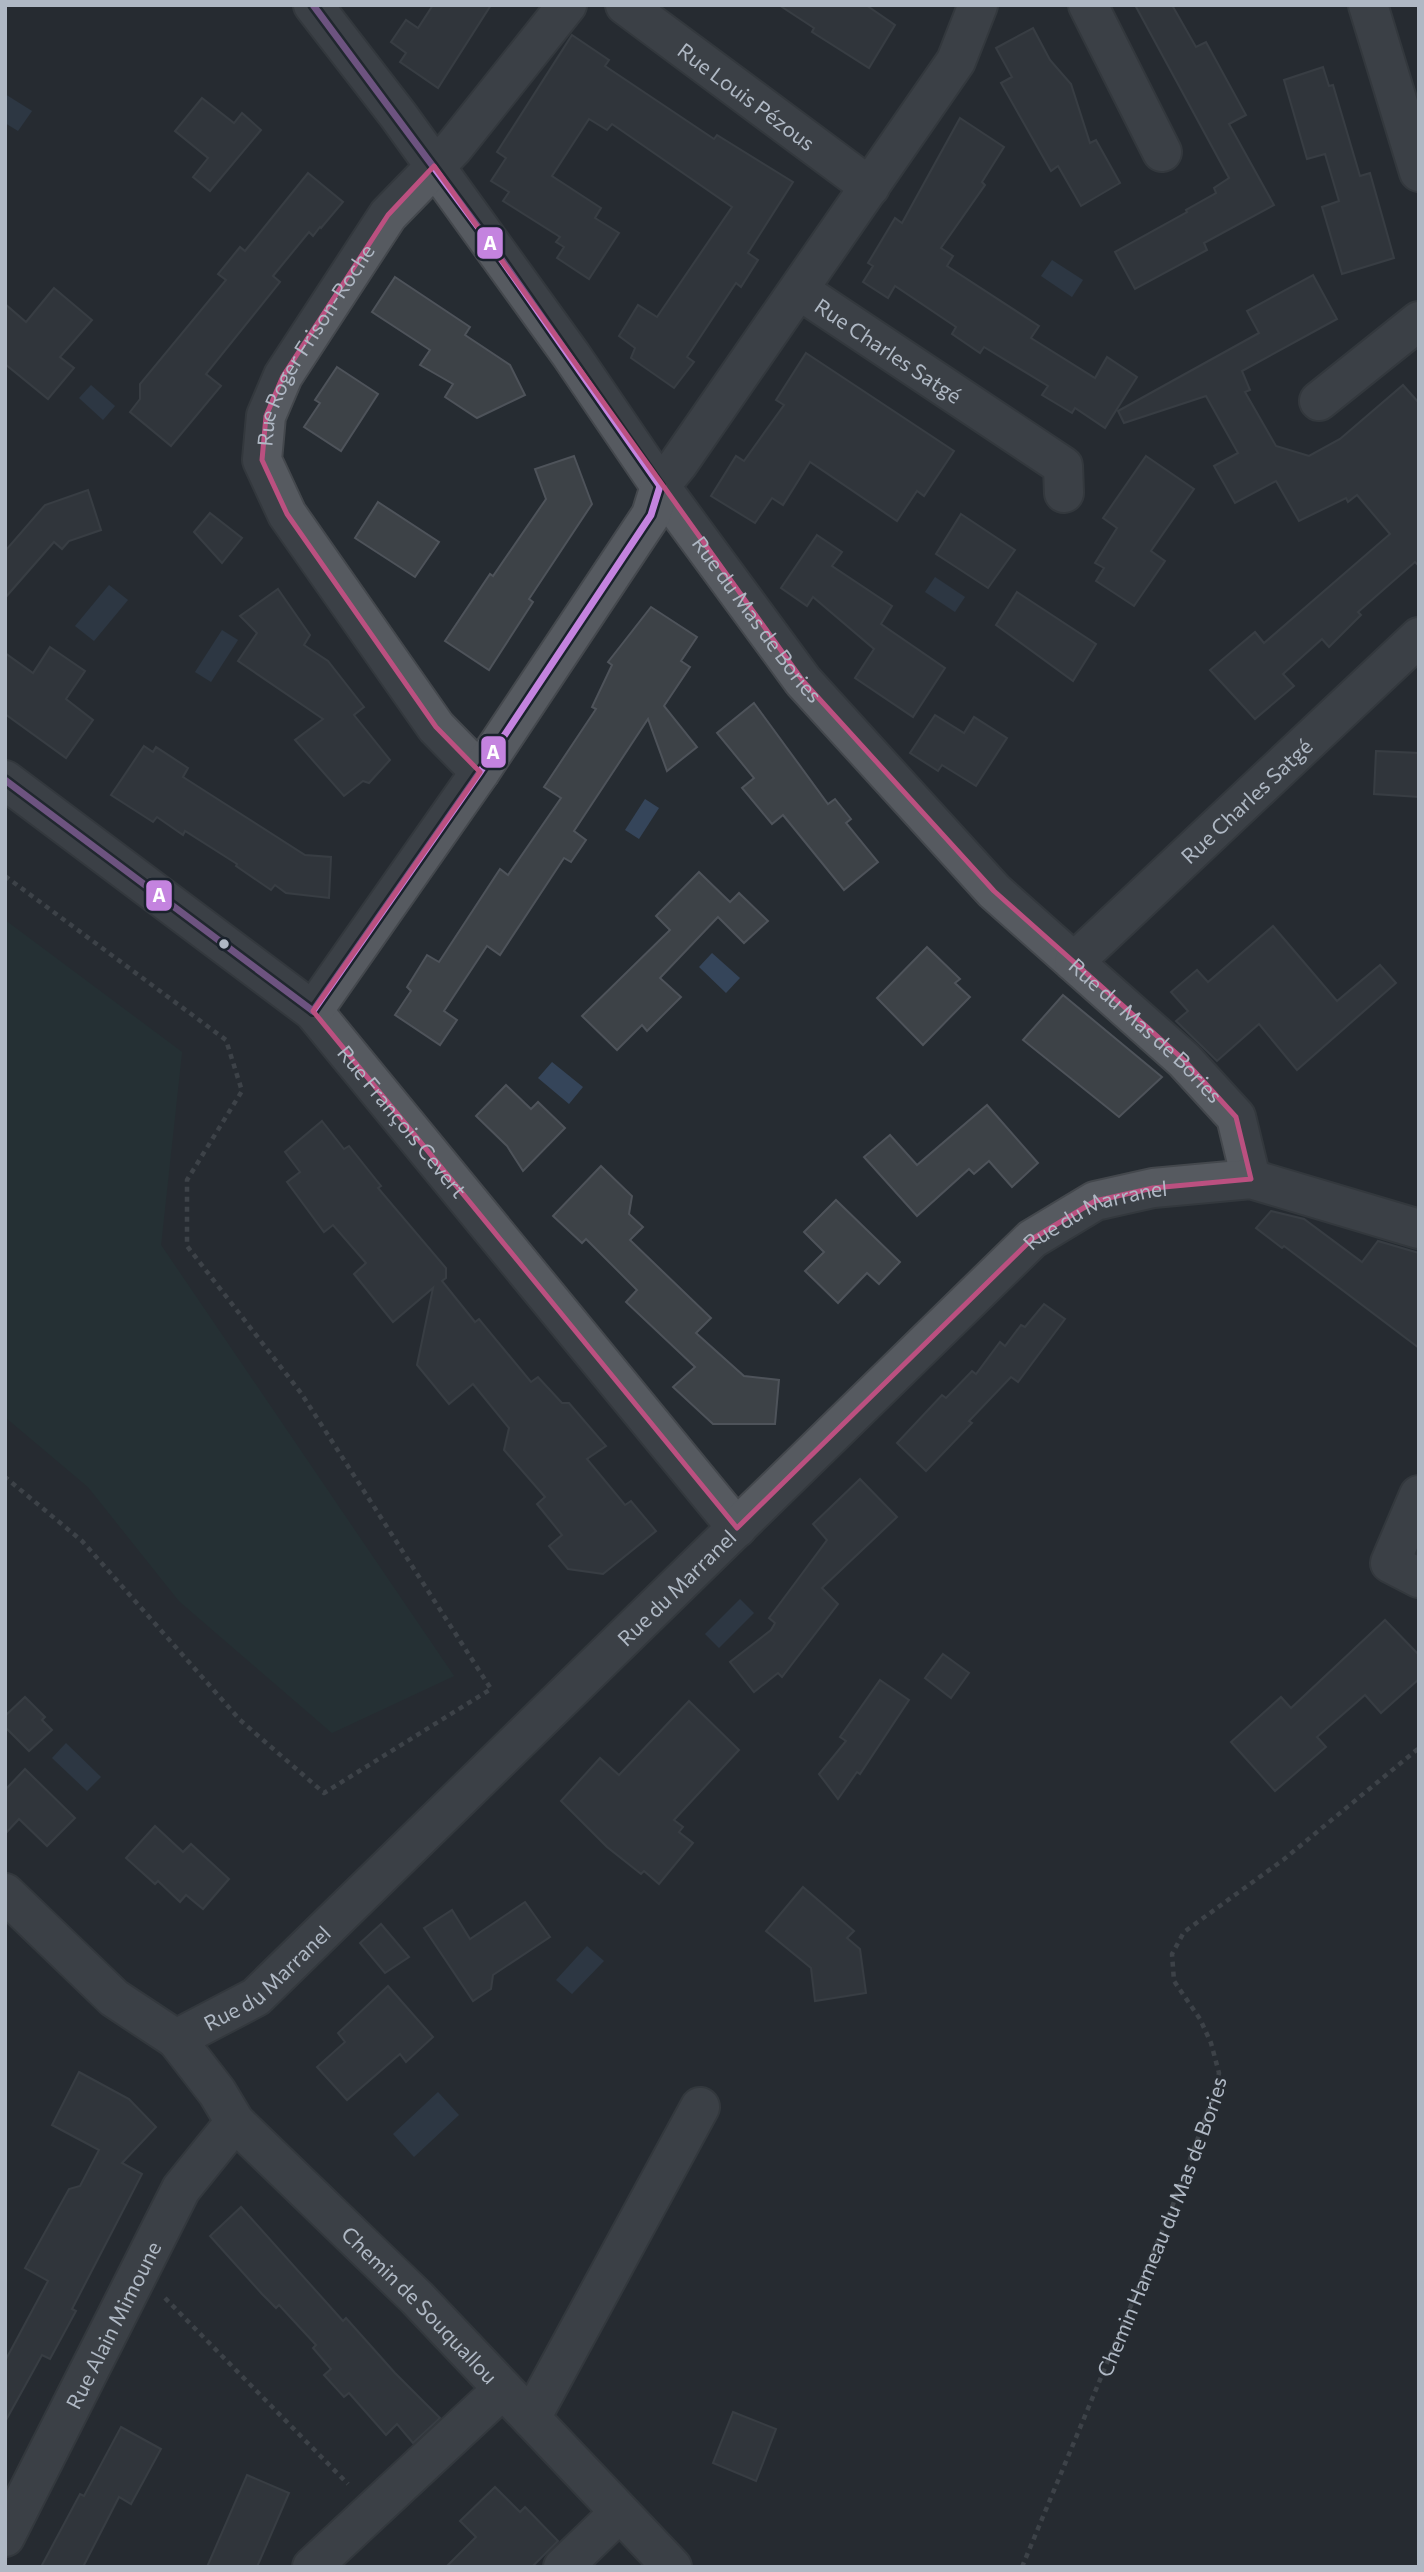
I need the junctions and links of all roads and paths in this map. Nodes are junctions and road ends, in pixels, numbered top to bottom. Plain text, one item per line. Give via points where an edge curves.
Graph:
1 (313, 5) edge
2 (568, 5) edge
3 (625, 5) edge
4 (978, 5) edge
5 (1088, 5) edge
6 (1368, 5) edge
7 (1162, 152) dead end
8 (434, 166) junction
9 (1419, 172) edge
10 (870, 187) junction
11 (799, 290) junction
12 (1419, 321) edge
13 (1319, 401) dead end
14 (660, 486) junction
15 (1064, 494) dead end
16 (1419, 637) edge
17 (481, 772) junction
18 (5, 780) edge
19 (5, 876) edge
20 (1074, 962) junction
21 (313, 1011) junction
22 (1251, 1179) junction
23 (1419, 1229) edge
24 (5, 1477) edge
25 (1419, 1495) edge
26 (737, 1528) junction
27 (1419, 1578) edge
28 (1419, 1748) edge
29 (5, 1893) edge
30 (176, 2039) junction
31 (700, 2107) dead end
32 (235, 2122) junction
33 (140, 2272) junction
34 (503, 2389) junction
35 (531, 2418) junction
36 (373, 2510) junction
37 (620, 2513) junction
38 (5, 2537) edge
39 (312, 2567) edge
40 (563, 2567) edge
41 (672, 2567) edge
42 (1022, 2567) edge

1 - 8 street, Rue du Mas de Bories
2 - 8 street
3 - 10 street, Rue Louis Pézous
4 - 10 street, Rue Charles Satgé via 956,61
5 - 7 street
6 - 9 street
8 - 14 street, Rue du Mas de Bories
8 - 17 street, Rue Roger Frison-Roche via 388,215 283,376 266,416 262,460 287,514 436,727
10 - 11 street, Rue Charles Satgé
11 - 14 street, Rue Charles Satgé
11 - 15 street, Rue Charles Satgé via 1063,466
12 - 13 street
14 - 17 street, Rue Charles Satgé via 651,514
14 - 20 street, Rue du Mas de Bories via 803,681 994,891
16 - 20 street, Rue Charles Satgé
17 - 21 street, Rue Charles Satgé
18 - 21 street, Rue François Cevert
19 - 24 path via 226,1040 242,1091 187,1180 187,1246 301,1393 491,1689 324,1793 240,1720 82,1541
20 - 22 street, Rue du Mas de Bories via 1184,1060 1236,1117
21 - 26 street, Rue François Cevert
22 - 23 street, Rue du Marranel
22 - 26 street, Rue du Marranel via 1153,1188 1094,1201 1032,1239
25 - 27 street via 1390,1563
26 - 30 street, Rue du Marranel via 256,1997
28 - 42 path, Chemin Hameau du Mas de Bories via 1283,1860 1184,1932 1172,1954 1174,1981 1211,2043 1219,2073 1213,2098
29 - 30 street via 114,1998
30 - 32 street, Chemin de Souquallou
31 - 35 street
32 - 33 street, Rue Alain Mimoune via 181,2189
32 - 34 street, Chemin de Souquallou via 417,2298
33 - 36 path
33 - 38 street, Rue Alain Mimoune
34 - 35 street, Chemin de Souquallou
34 - 36 street
35 - 37 street, Chemin de Souquallou
36 - 39 street
37 - 40 street
37 - 41 street, Chemin de Souquallou

